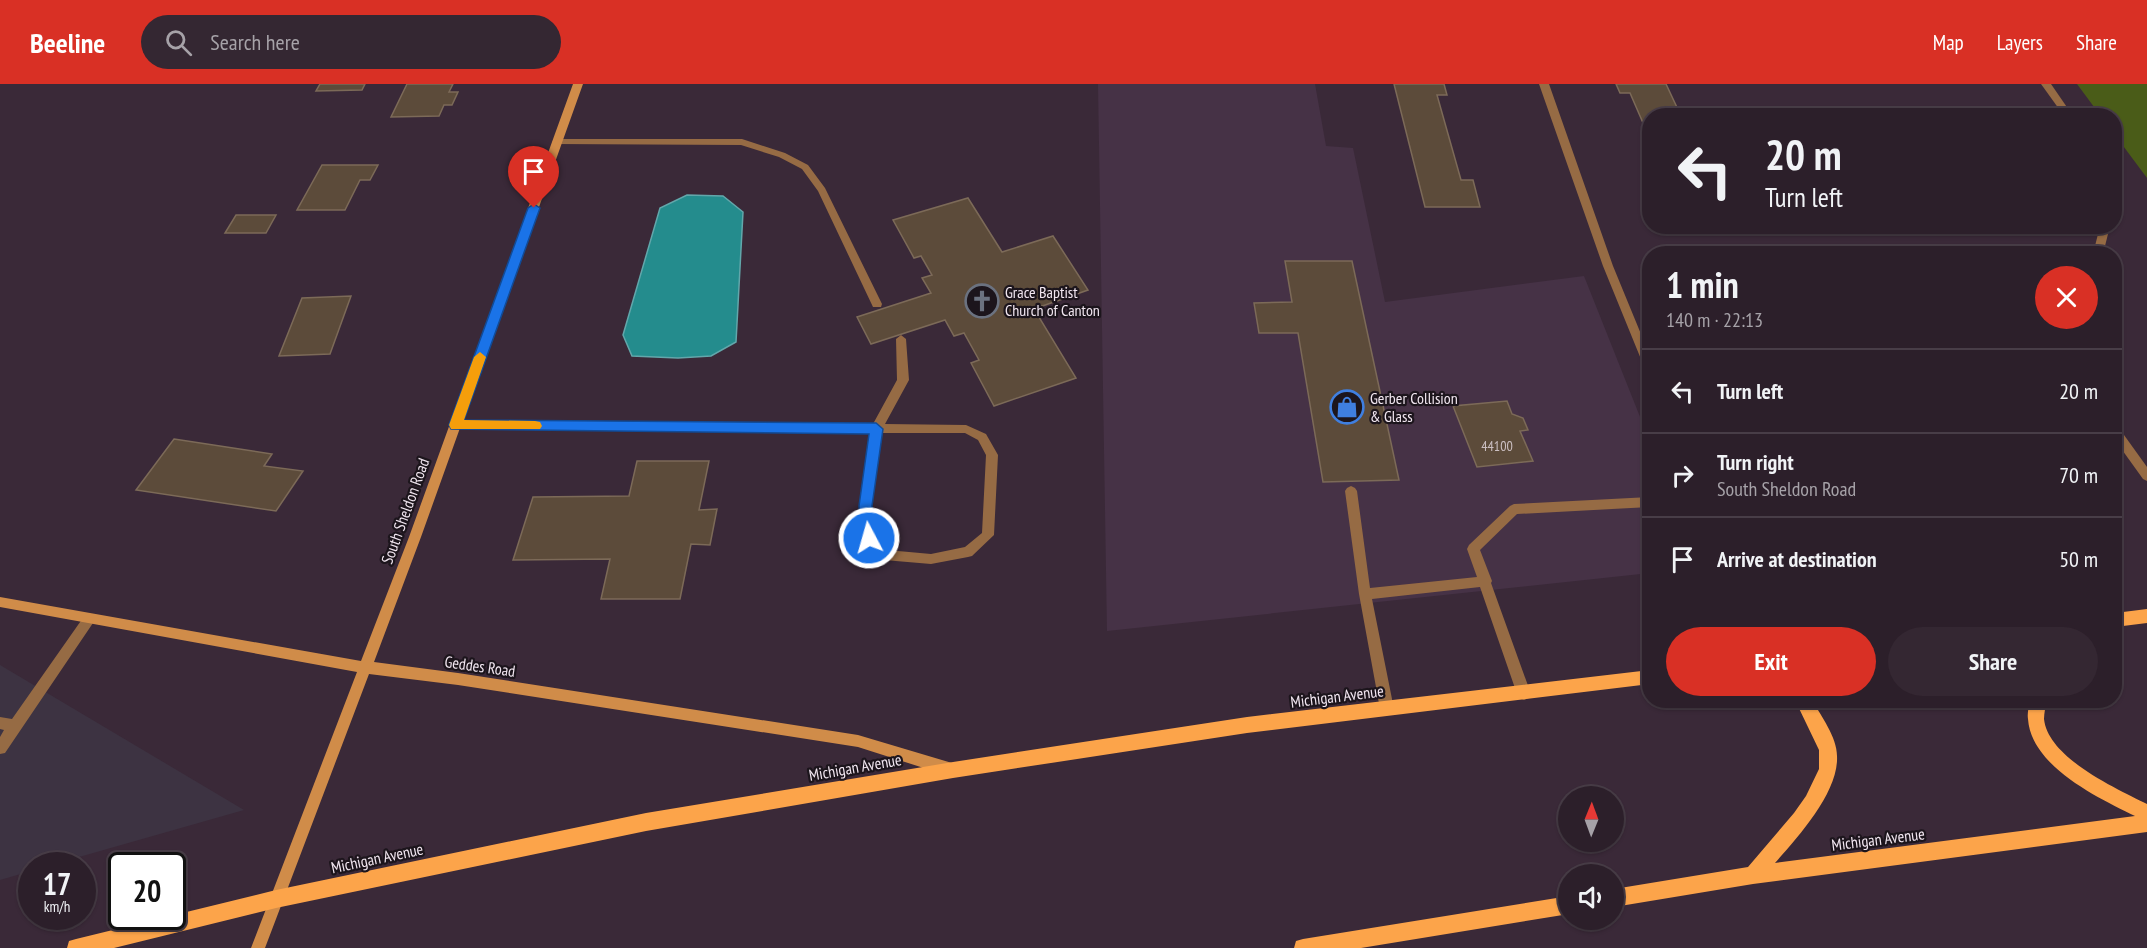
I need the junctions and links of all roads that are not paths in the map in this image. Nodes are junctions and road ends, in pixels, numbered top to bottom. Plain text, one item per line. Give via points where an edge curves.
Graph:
1 (578, 84) edge
2 (1545, 84) edge
3 (2046, 84) edge
4 (2062, 108) edge
5 (557, 142) junction
6 (877, 304) dead end
7 (901, 339) dead end
8 (1642, 349) edge
9 (456, 425) junction
10 (876, 429) junction
11 (2122, 441) edge
12 (2147, 476) edge
13 (1351, 491) dead end
14 (1642, 502) edge
15 (1486, 581) junction
16 (1365, 594) junction
17 (0, 602) edge
18 (2147, 616) edge
19 (88, 619) junction
20 (2122, 619) edge
21 (364, 667) junction
22 (1642, 678) edge
23 (1524, 694) junction
24 (1807, 708) edge
25 (2035, 708) edge
26 (1387, 709) junction
27 (0, 723) edge
28 (15, 726) junction
29 (0, 748) edge
30 (953, 770) junction
31 (2147, 813) edge
32 (2147, 823) edge
33 (1753, 875) junction
34 (1624, 896) edge
35 (276, 899) junction
36 (1558, 907) edge
37 (76, 948) edge
38 (258, 948) edge
39 (1303, 948) edge

1 - 5 street, South Sheldon Road
2 - 8 street via 1608,266
3 - 4 street
5 - 6 street via 742,142 782,154 805,167 822,190
5 - 9 street, South Sheldon Road
7 - 10 street via 903,380
9 - 10 street
9 - 21 street, South Sheldon Road
10 - 10 street via 966,429 982,436 993,455 988,536 968,552 931,559 884,555 869,538 866,506
11 - 12 street
13 - 16 street
14 - 15 street via 1514,509 1473,549
15 - 16 street
15 - 23 street
16 - 26 street
17 - 19 street, Geddes Road
18 - 20 main road
19 - 21 street, Geddes Road
19 - 28 street
21 - 30 street, Geddes Road via 858,741
21 - 35 street, South Sheldon Road
22 - 23 main road, Michigan Avenue
23 - 26 main road, Michigan Avenue
24 - 33 main road via 1829,755 1824,779 1808,811
25 - 31 main road via 2039,732 2058,760 2089,784
26 - 30 main road, Michigan Avenue via 1247,725
27 - 28 street
28 - 29 street
30 - 35 main road, Michigan Avenue via 646,822
32 - 33 main road, Michigan Avenue
33 - 34 main road, Michigan Avenue
35 - 37 main road, Michigan Avenue
35 - 38 street, South Sheldon Road
36 - 39 main road

